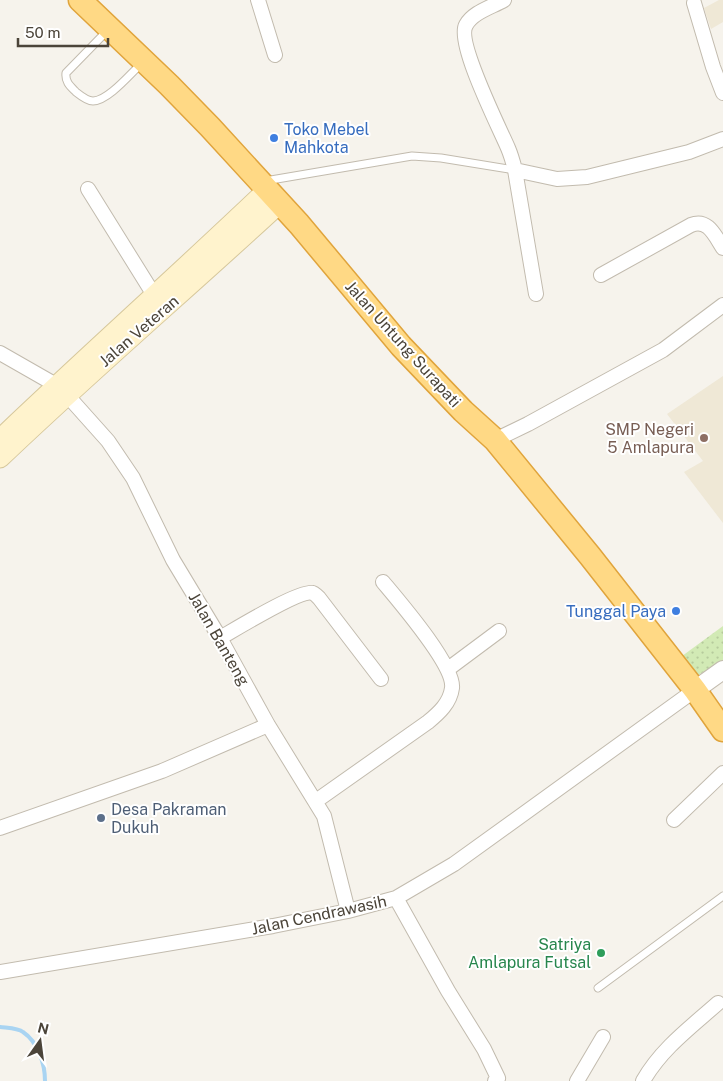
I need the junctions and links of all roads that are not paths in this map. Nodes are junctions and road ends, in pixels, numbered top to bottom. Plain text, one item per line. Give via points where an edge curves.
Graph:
1 (80, 0) edge
2 (258, 0) edge
3 (504, 0) edge
4 (694, 3) dead end
5 (110, 28) junction
6 (275, 55) dead end
7 (144, 61) junction
8 (723, 93) edge
9 (723, 139) edge
10 (515, 170) junction
11 (88, 189) dead end
12 (269, 192) junction
13 (723, 248) edge
14 (601, 275) dead end
15 (536, 294) dead end
16 (154, 296) junction
17 (723, 305) edge
18 (0, 353) edge
19 (61, 390) junction
20 (0, 439) edge
21 (495, 440) junction
22 (0, 458) edge
23 (383, 582) dead end
24 (500, 632) dead end
25 (220, 638) junction
26 (448, 669) junction
27 (723, 670) edge
28 (381, 679) dead end
29 (695, 690) junction
30 (268, 725) junction
31 (723, 730) edge
32 (723, 772) edge
33 (316, 801) junction
34 (674, 820) dead end
35 (0, 828) edge
36 (723, 896) edge
37 (396, 898) junction
38 (348, 911) junction
39 (0, 972) edge
40 (598, 988) dead end
41 (718, 1003) dead end
42 (602, 1037) dead end
43 (498, 1080) edge
44 (577, 1081) edge
45 (643, 1081) edge

1 - 5 highway, Jalan Untung Surapati
2 - 6 street
3 - 10 street via 472,17 464,36 469,59
4 - 8 street
5 - 7 highway, Jalan Untung Surapati
5 - 7 lane via 66,73 65,80 72,88 82,97 100,100
7 - 12 highway, Jalan Untung Surapati
9 - 10 street via 689,152 587,177 557,178
10 - 12 lane via 412,156
10 - 15 street
11 - 16 street
12 - 16 main road, Jalan Veteran
12 - 19 main road, Jalan Veteran via 197,280
12 - 21 highway, Jalan Untung Surapati via 401,346
13 - 14 street via 706,225 699,222
16 - 19 main road, Jalan Veteran
17 - 21 street via 663,350
18 - 19 street, Jalan Banteng
19 - 20 main road, Jalan Veteran
19 - 22 main road, Jalan Veteran
19 - 25 street, Jalan Banteng via 108,441 133,478 173,560
21 - 29 highway, Jalan Untung Surapati
23 - 26 street
24 - 26 street
25 - 28 street via 288,600 313,593
25 - 30 street, Jalan Banteng
26 - 33 street via 452,687 442,710
27 - 29 street
29 - 31 highway, Jalan Untung Surapati
29 - 37 street, Jalan Cendrawasih via 454,864
30 - 33 street, Jalan Banteng
30 - 35 street via 162,771
32 - 34 street
33 - 38 street, Jalan Banteng via 324,816
36 - 40 lane
37 - 38 street, Jalan Cendrawasih
37 - 43 street via 484,1048
38 - 39 street, Jalan Cendrawasih
41 - 45 street via 658,1059
42 - 44 street

